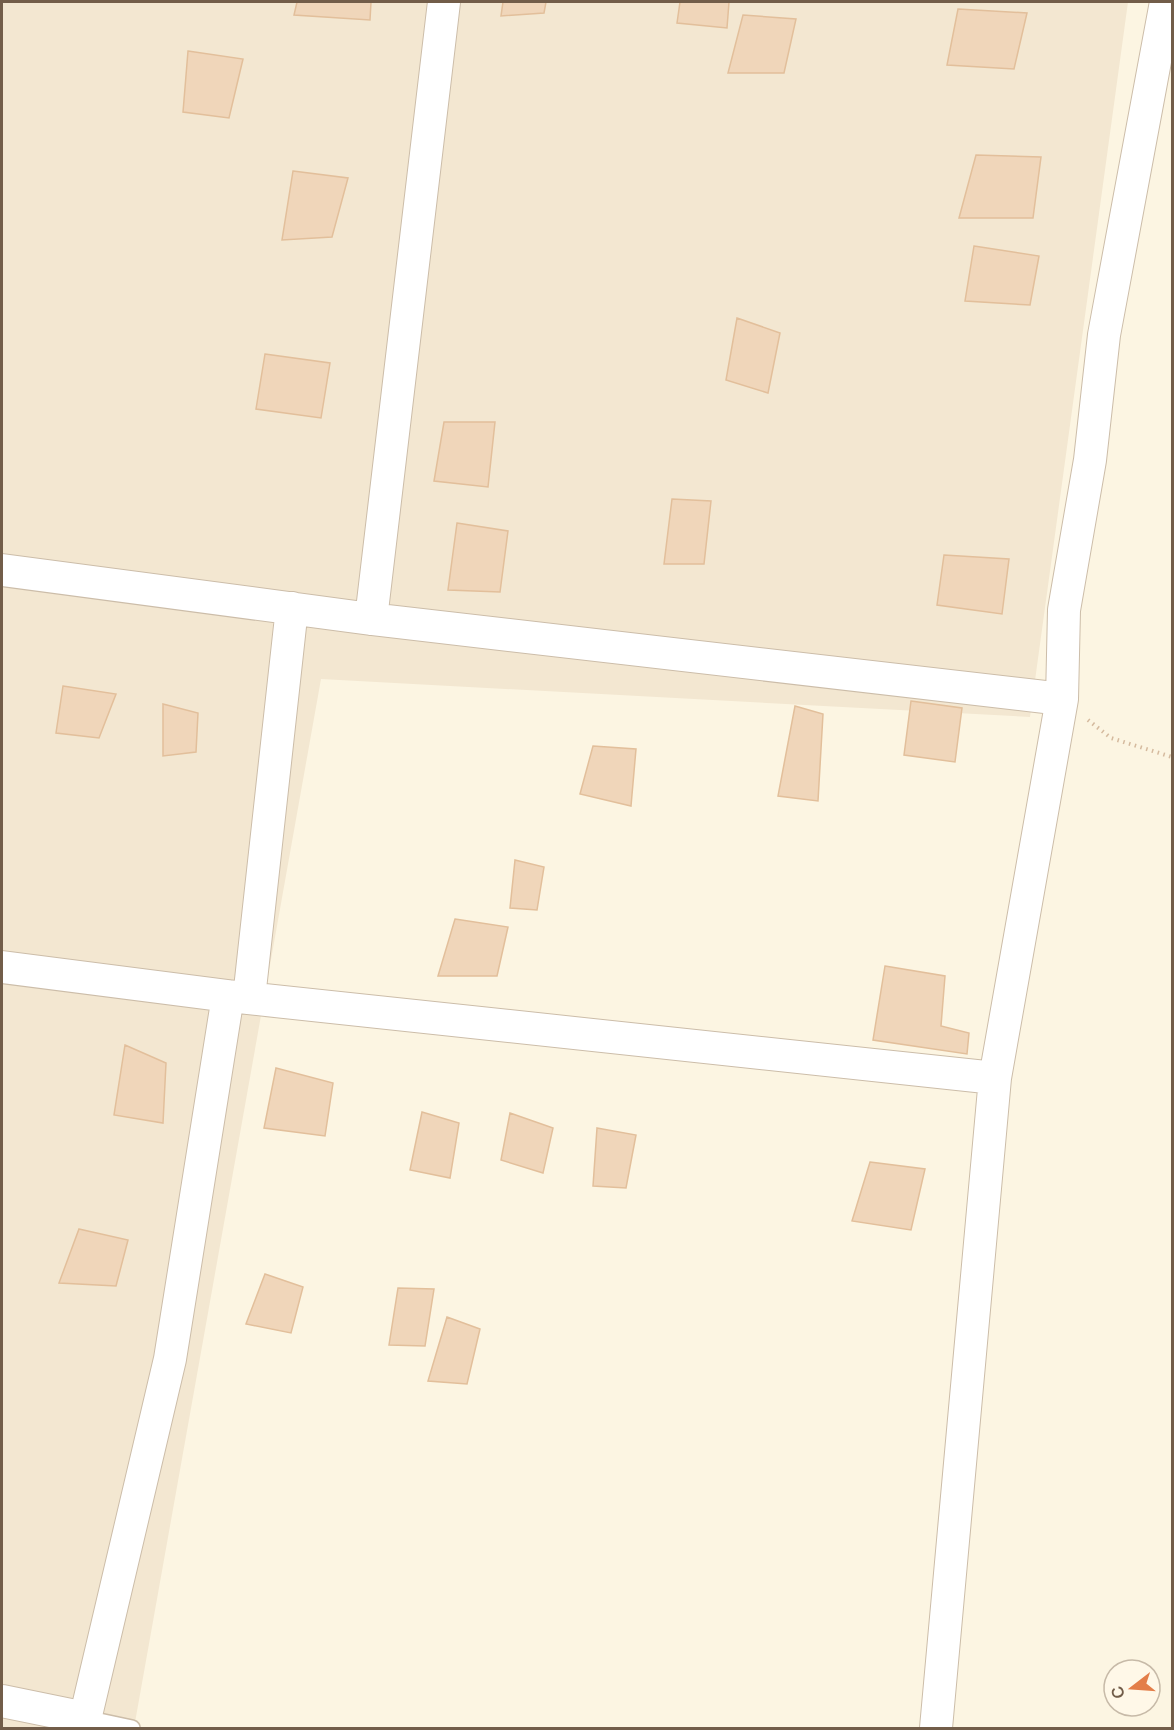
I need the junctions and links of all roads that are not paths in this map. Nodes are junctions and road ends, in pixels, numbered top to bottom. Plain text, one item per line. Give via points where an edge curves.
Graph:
1 (444, 2) edge
2 (1166, 2) edge
3 (2, 570) edge
4 (292, 608) junction
5 (371, 619) junction
6 (1062, 699) junction
7 (2, 967) edge
8 (238, 997) junction
9 (995, 1078) junction
10 (2, 1701) edge
11 (83, 1723) edge
12 (132, 1728) edge
13 (936, 1728) edge

1 - 5 street
2 - 6 street via 1104,335 1089,460 1064,610
3 - 4 street
4 - 5 street
4 - 8 street
5 - 6 street
6 - 9 street
7 - 8 street
8 - 9 street
8 - 11 street via 170,1359
9 - 13 street
10 - 11 street
11 - 12 lane

